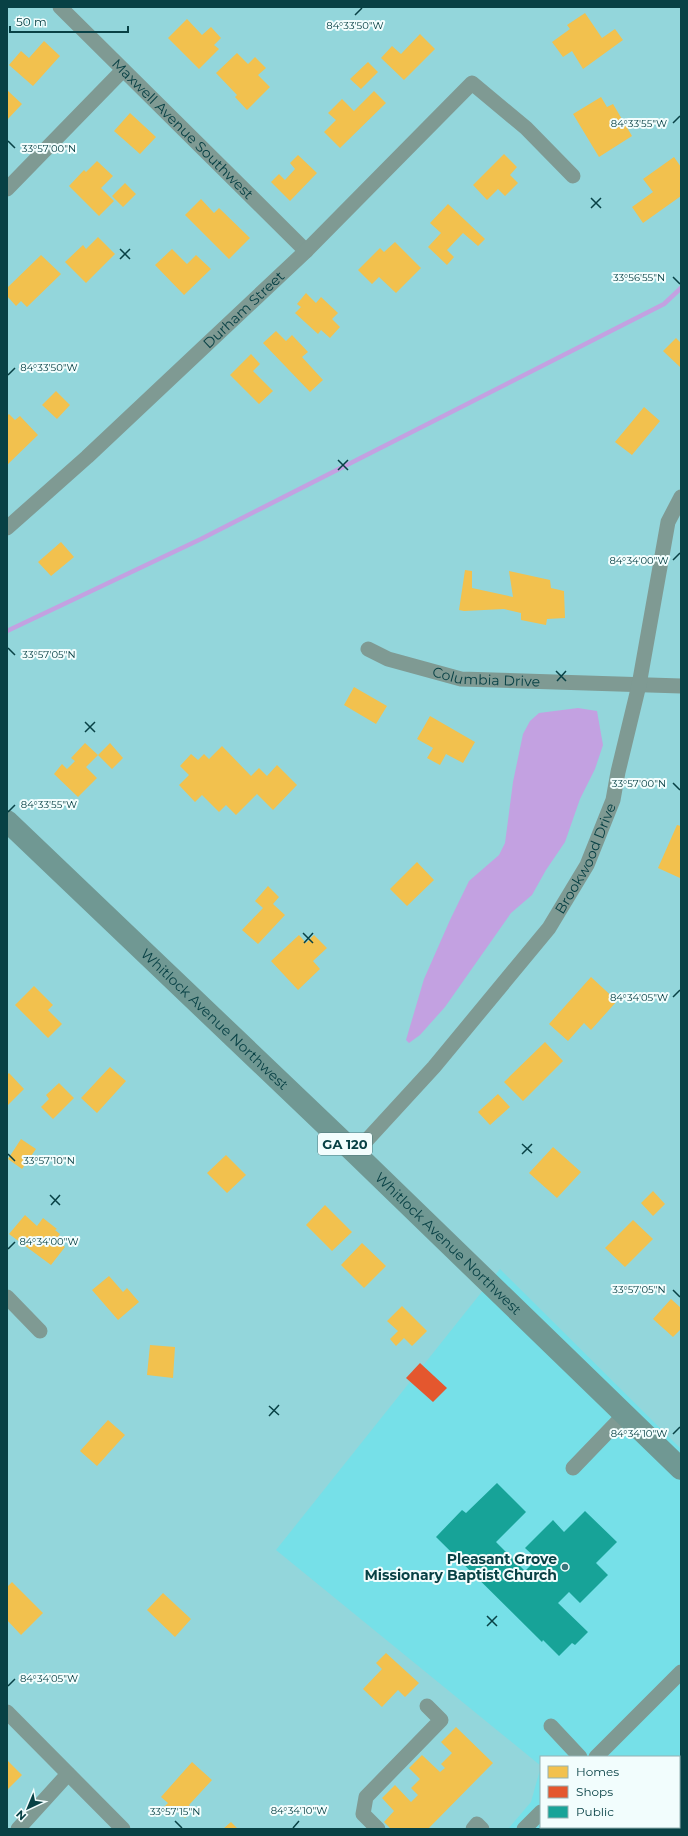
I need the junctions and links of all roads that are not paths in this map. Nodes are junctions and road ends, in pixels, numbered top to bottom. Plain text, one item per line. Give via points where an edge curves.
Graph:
1 (60, 7) edge
2 (123, 70) junction
3 (573, 176) dead end
4 (7, 189) edge
5 (306, 251) junction
6 (681, 497) edge
7 (7, 528) edge
8 (368, 649) dead end
9 (638, 685) junction
10 (681, 686) edge
11 (7, 821) edge
12 (355, 1153) junction
13 (7, 1297) edge
14 (40, 1331) dead end
15 (625, 1414) junction
16 (573, 1468) dead end
17 (681, 1469) edge
18 (678, 1680) edge
19 (427, 1706) dead end
20 (7, 1712) edge
21 (551, 1726) dead end
22 (579, 1756) edge
23 (597, 1756) edge
24 (68, 1774) junction
25 (540, 1813) edge
26 (18, 1829) edge
27 (123, 1829) edge
28 (378, 1829) edge
29 (472, 1829) edge
30 (482, 1829) edge
31 (524, 1829) edge

1 - 2 street, Maxwell Avenue Southwest
2 - 4 street
2 - 5 street, Maxwell Avenue Southwest
3 - 5 street, Durham Street via 526,128 472,83
5 - 7 street, Durham Street
6 - 9 street, Brookwood Drive via 668,522
8 - 9 street, Columbia Drive via 388,659 461,679
9 - 10 street, Columbia Drive
9 - 12 street, Brookwood Drive via 613,800 587,866 549,928 434,1067
11 - 12 highway, Whitlock Avenue Northwest / GA 120
12 - 15 highway, Whitlock Avenue Northwest / GA 120
13 - 14 street
15 - 16 street
15 - 17 highway, Whitlock Avenue Northwest / GA 120
18 - 23 street
19 - 28 street via 441,1720 366,1797 363,1814
20 - 24 street
21 - 22 street
24 - 26 street
24 - 27 street
25 - 31 street
29 - 30 street via 477,1824

